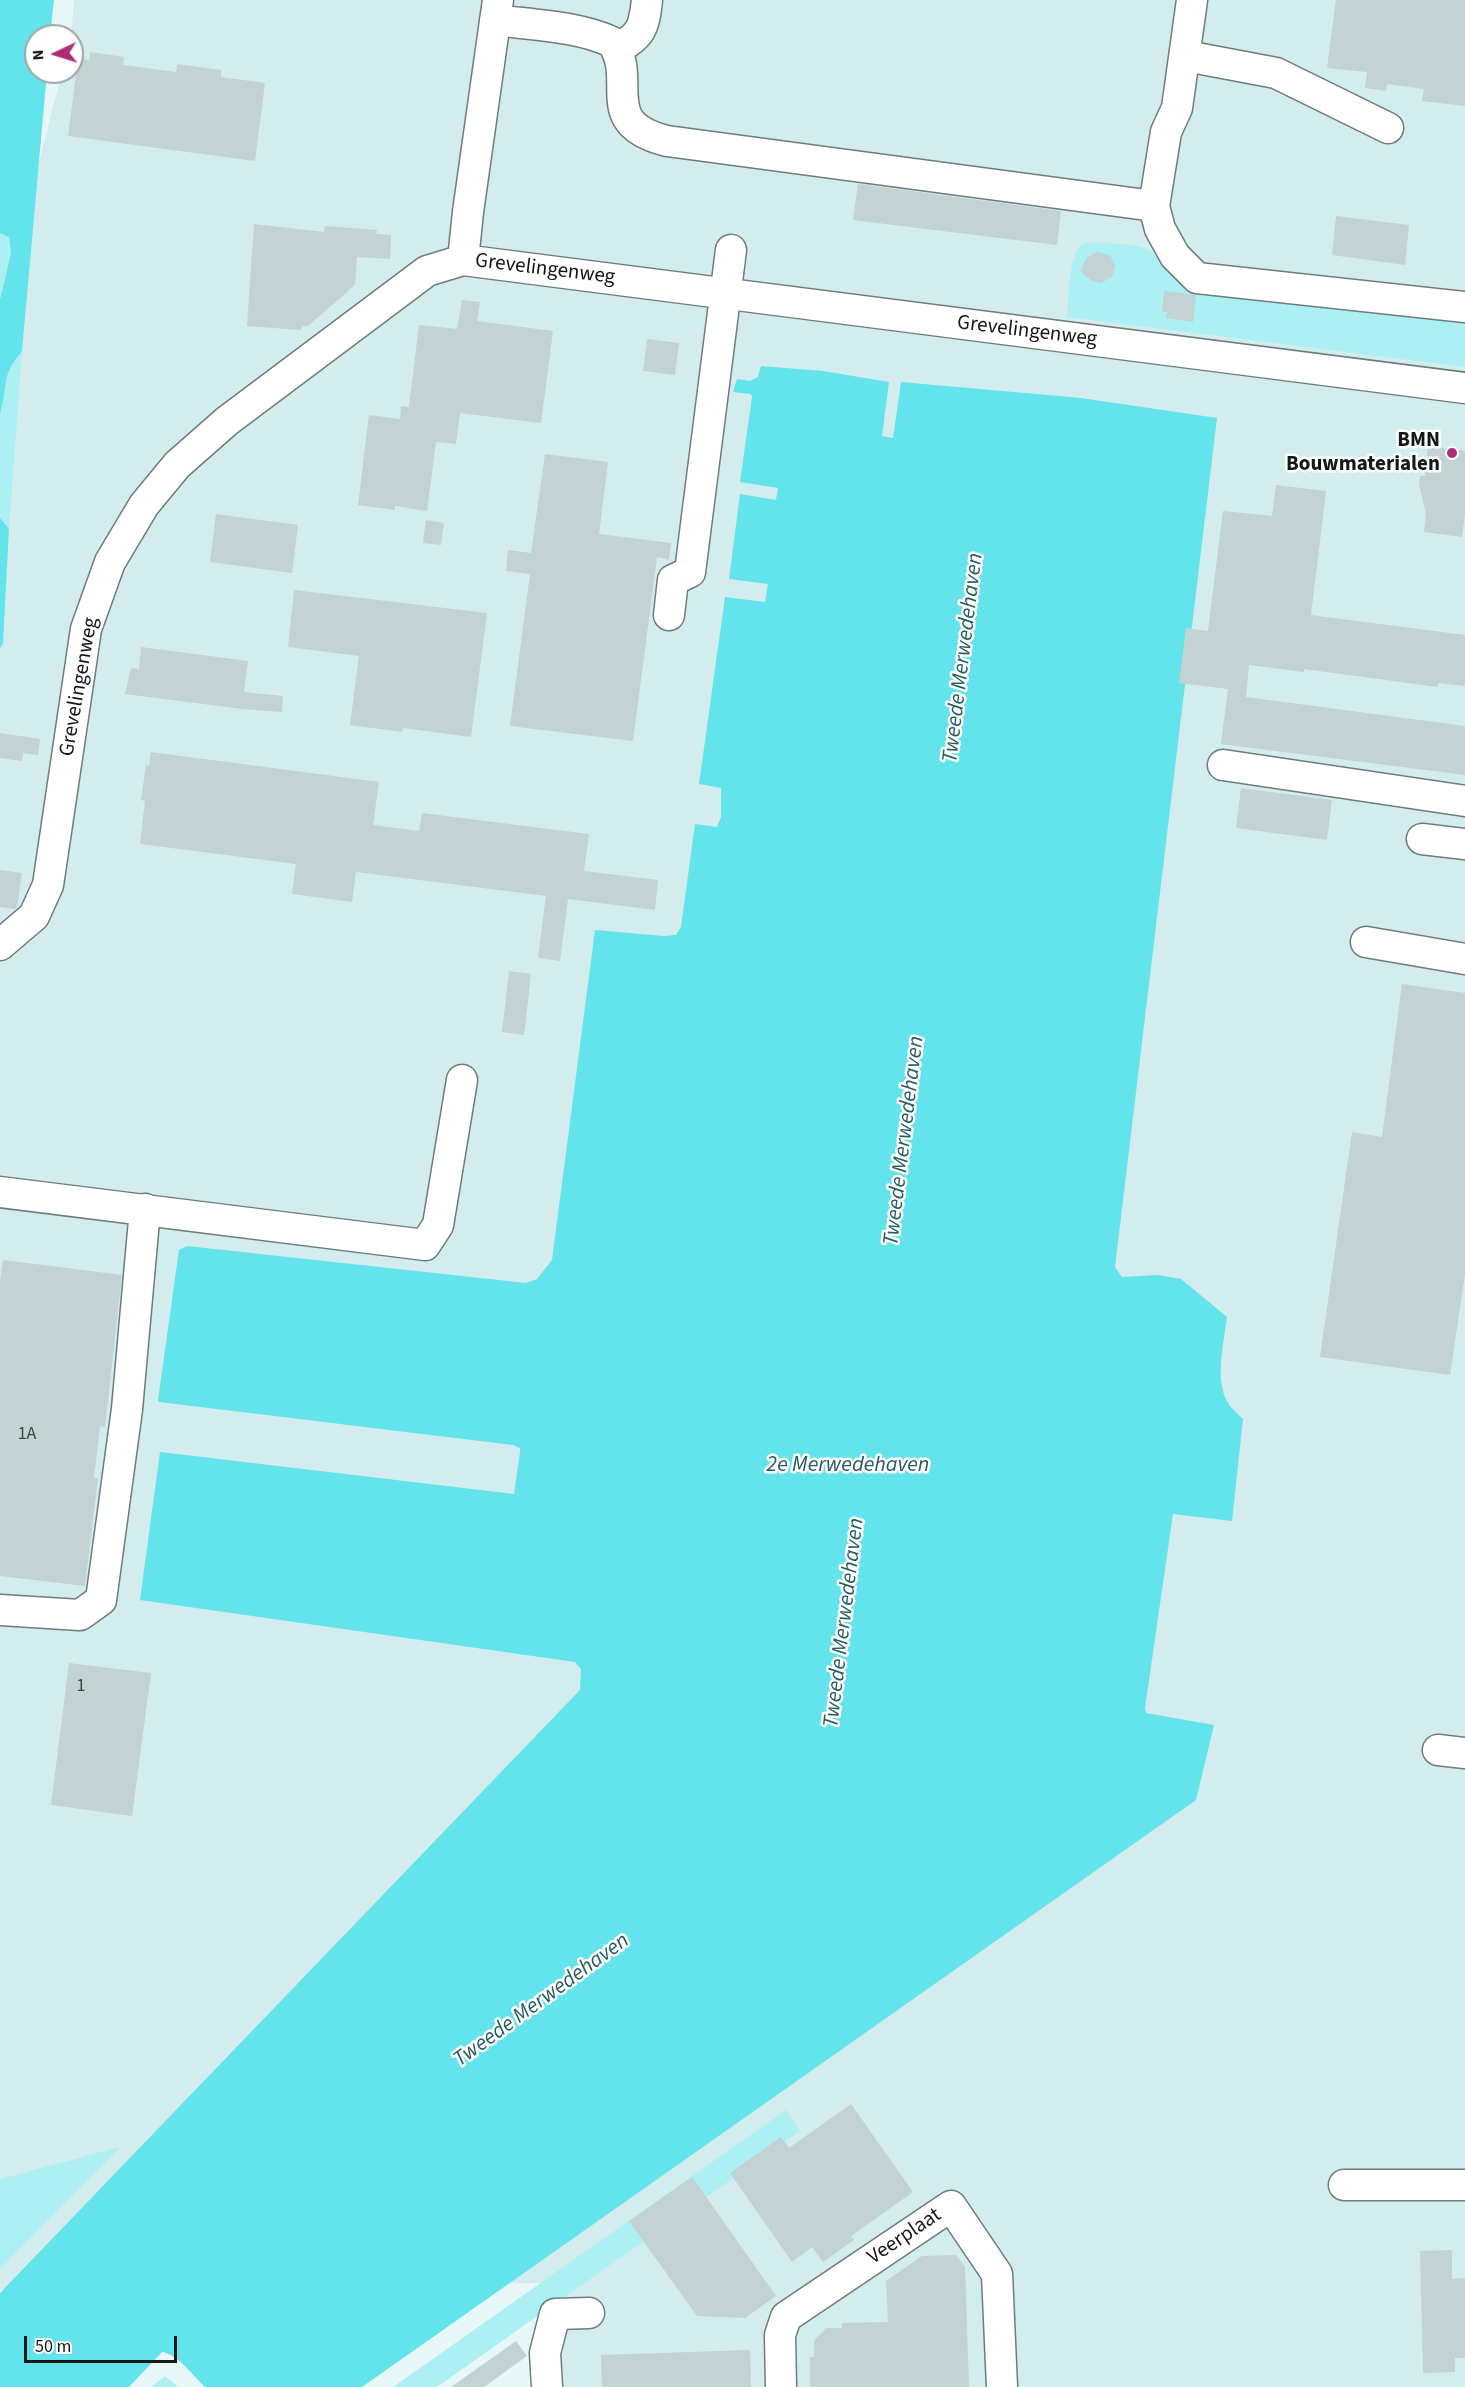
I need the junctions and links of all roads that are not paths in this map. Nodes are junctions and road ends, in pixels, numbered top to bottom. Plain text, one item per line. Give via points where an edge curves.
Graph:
1 (647, 0) edge
2 (1192, 0) edge
3 (496, 10) edge
4 (616, 48) junction
5 (1185, 56) junction
6 (1388, 128) dead end
7 (1154, 206) junction
8 (731, 250) dead end
9 (463, 260) junction
10 (727, 293) junction
11 (1465, 307) edge
12 (1465, 388) edge
13 (669, 615) dead end
14 (1223, 765) dead end
15 (1465, 801) edge
16 (1422, 838) dead end
17 (1465, 844) edge
18 (1366, 942) dead end
19 (0, 945) edge
20 (1465, 959) edge
21 (462, 1080) dead end
22 (0, 1192) edge
23 (146, 1209) junction
24 (0, 1610) edge
25 (1344, 2185) dead end
26 (1465, 2185) edge
27 (589, 2313) dead end
28 (547, 2387) edge
29 (781, 2387) edge
30 (1002, 2387) edge

1 - 4 street via 642,30 636,38
2 - 5 street
3 - 4 street via 594,36 612,42
3 - 9 street
4 - 7 street via 627,117 647,136
5 - 6 street via 1276,73
5 - 7 street via 1177,108 1166,132
7 - 11 street via 1160,229 1175,256 1197,278
8 - 10 street
9 - 10 street, Grevelingenweg
9 - 19 street, Grevelingenweg via 427,271 227,421 177,465 144,505 110,562 86,629 48,885 34,916
10 - 12 street, Grevelingenweg
10 - 13 street via 690,572 673,580
14 - 15 street
16 - 17 street
18 - 20 street
21 - 23 street via 438,1225 424,1245
22 - 23 street
23 - 24 street via 126,1410 101,1600 80,1615
25 - 26 street
27 - 28 street via 555,2314 545,2353
29 - 30 street, Veerplaat via 780,2335 786,2317 951,2206 997,2274

